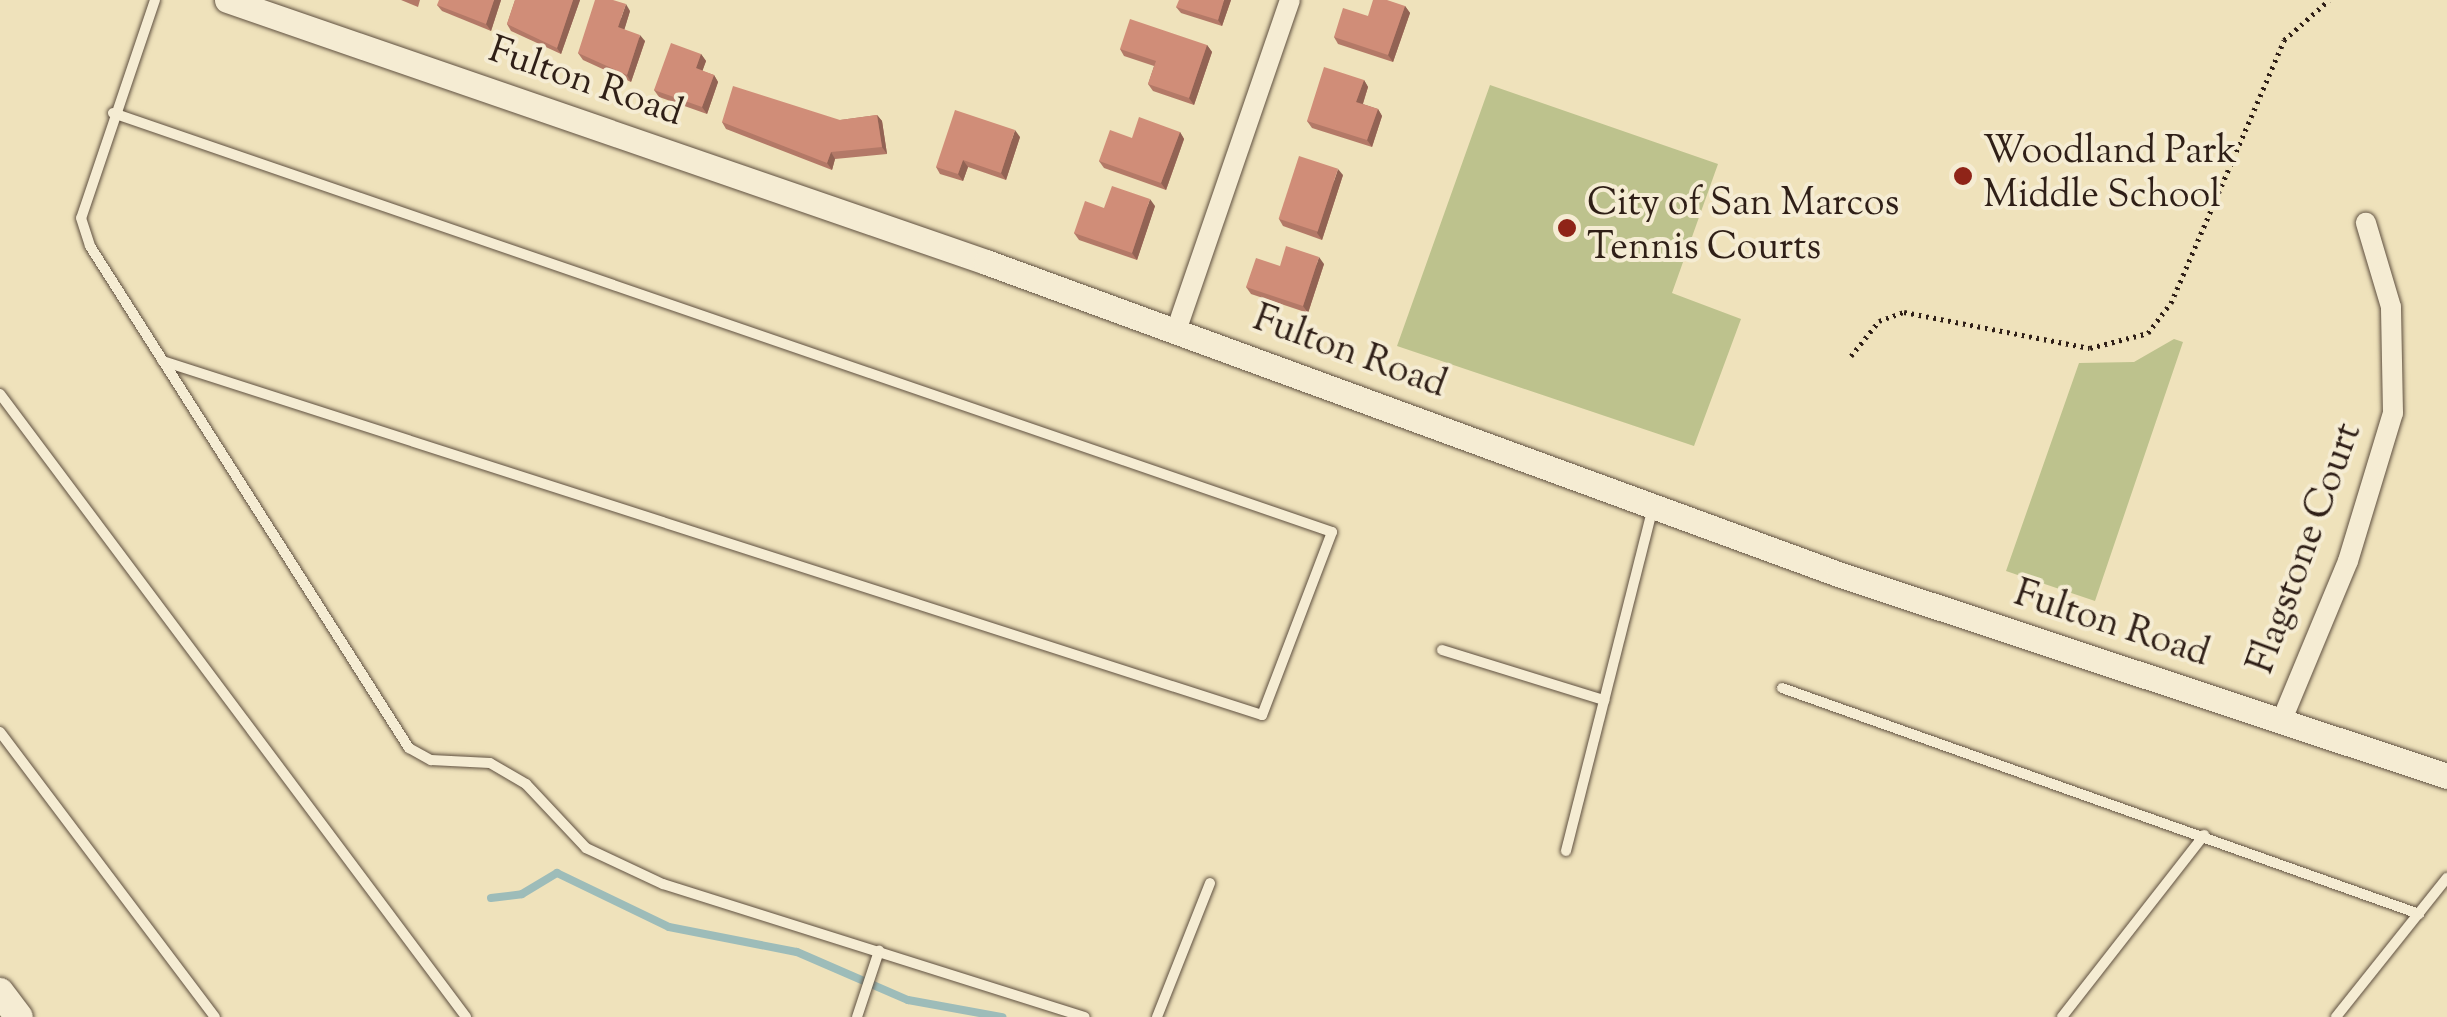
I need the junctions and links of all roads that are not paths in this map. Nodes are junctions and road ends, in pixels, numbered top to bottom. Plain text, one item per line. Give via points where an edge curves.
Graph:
1 (155, 0) edge
2 (227, 0) edge
3 (1290, 0) edge
4 (113, 113) junction
5 (2366, 223) dead end
6 (1176, 331) junction
7 (163, 362) junction
8 (0, 394) edge
9 (1653, 505) junction
10 (1442, 650) dead end
11 (1782, 688) dead end
12 (1604, 700) junction
13 (2281, 722) junction
14 (0, 732) edge
15 (2447, 776) edge
16 (2204, 835) junction
17 (1566, 851) dead end
18 (2447, 878) edge
19 (1210, 883) dead end
20 (2419, 914) junction
21 (879, 951) junction
22 (0, 992) edge
23 (19, 1017) edge
24 (215, 1017) edge
25 (466, 1017) edge
26 (858, 1017) edge
27 (1085, 1017) edge
28 (1157, 1017) edge
29 (2062, 1017) edge
30 (2336, 1017) edge

1 - 4 lane
2 - 6 street, Fulton Road
3 - 6 street
4 - 7 lane via 81,218
4 - 7 lane via 1332,532 1262,715
5 - 13 street, Flagstone Court via 2391,307 2393,413 2348,561
6 - 9 street, Fulton Road
7 - 21 lane via 409,748 431,760 490,762 526,784 586,848 664,884
8 - 25 lane
9 - 12 lane
9 - 13 street, Fulton Road
10 - 12 lane
11 - 16 lane
12 - 17 lane
13 - 15 street, Fulton Road
14 - 24 lane
16 - 20 lane
16 - 29 lane
18 - 20 lane
19 - 28 lane
20 - 30 lane
21 - 26 lane
21 - 27 lane
22 - 23 main road

